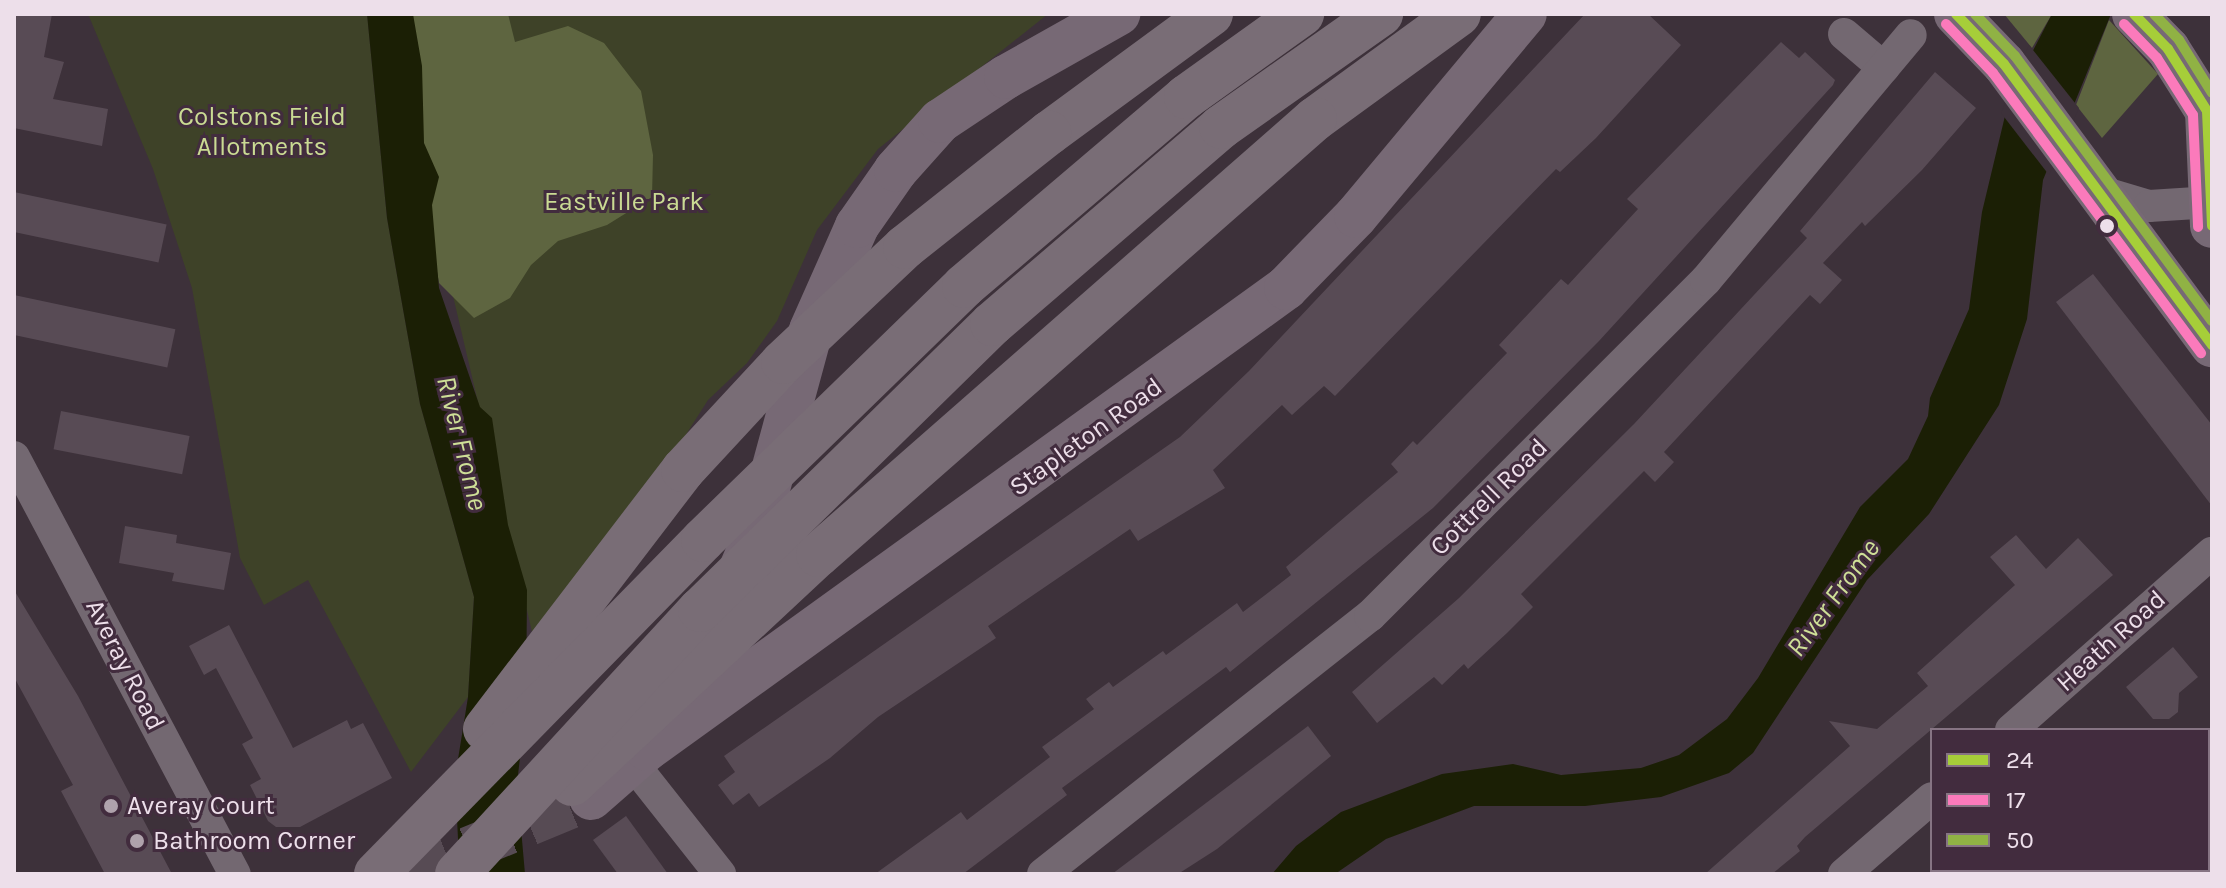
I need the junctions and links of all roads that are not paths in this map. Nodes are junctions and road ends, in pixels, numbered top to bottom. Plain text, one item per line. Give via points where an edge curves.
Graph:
1 (1118, 14) edge
2 (1211, 14) edge
3 (1302, 14) edge
4 (1381, 14) edge
5 (1459, 14) edge
6 (1525, 14) edge
7 (1956, 14) edge
8 (2150, 30) edge
9 (1844, 34) dead end
10 (1911, 35) dead end
11 (1884, 68) junction
12 (2212, 89) edge
13 (2102, 192) junction
14 (2212, 202) edge
15 (2212, 226) edge
16 (2212, 345) edge
17 (14, 457) edge
18 (756, 533) junction
19 (2212, 553) edge
20 (891, 576) junction
21 (2013, 728) edge
22 (640, 757) junction
23 (591, 798) tunnel mouth
24 (1930, 800) edge
25 (235, 874) edge
26 (375, 874) edge
27 (457, 874) edge
28 (471, 874) edge
29 (720, 874) edge
30 (1043, 874) edge
31 (1844, 874) edge

1 - 18 main road via 940,121 896,170 857,226 826,290
2 - 26 highway, bridge via 905,247 783,362 683,470
3 - 26 highway, bridge via 1186,97 964,286 703,540
4 - 27 highway, bridge via 1221,127 992,324 700,610
5 - 28 highway, bridge via 1315,119 818,555
6 - 20 main road, Stapleton Road via 1356,216 1286,288
7 - 13 main road via 2004,64
8 - 12 street
8 - 14 main road via 2207,111
9 - 11 street
10 - 11 street, Cottrell Road
11 - 30 street, Cottrell Road via 1706,280 1370,616
13 - 14 street via 2149,206
13 - 16 main road
14 - 15 main road
17 - 25 street, Averay Road
18 - 20 main road via 805,580 823,586 843,588
18 - 22 main road via 710,640
19 - 21 street, Heath Road
20 - 22 main road, Stapleton Road
22 - 23 main road, Stapleton Road
22 - 29 street
24 - 31 street

